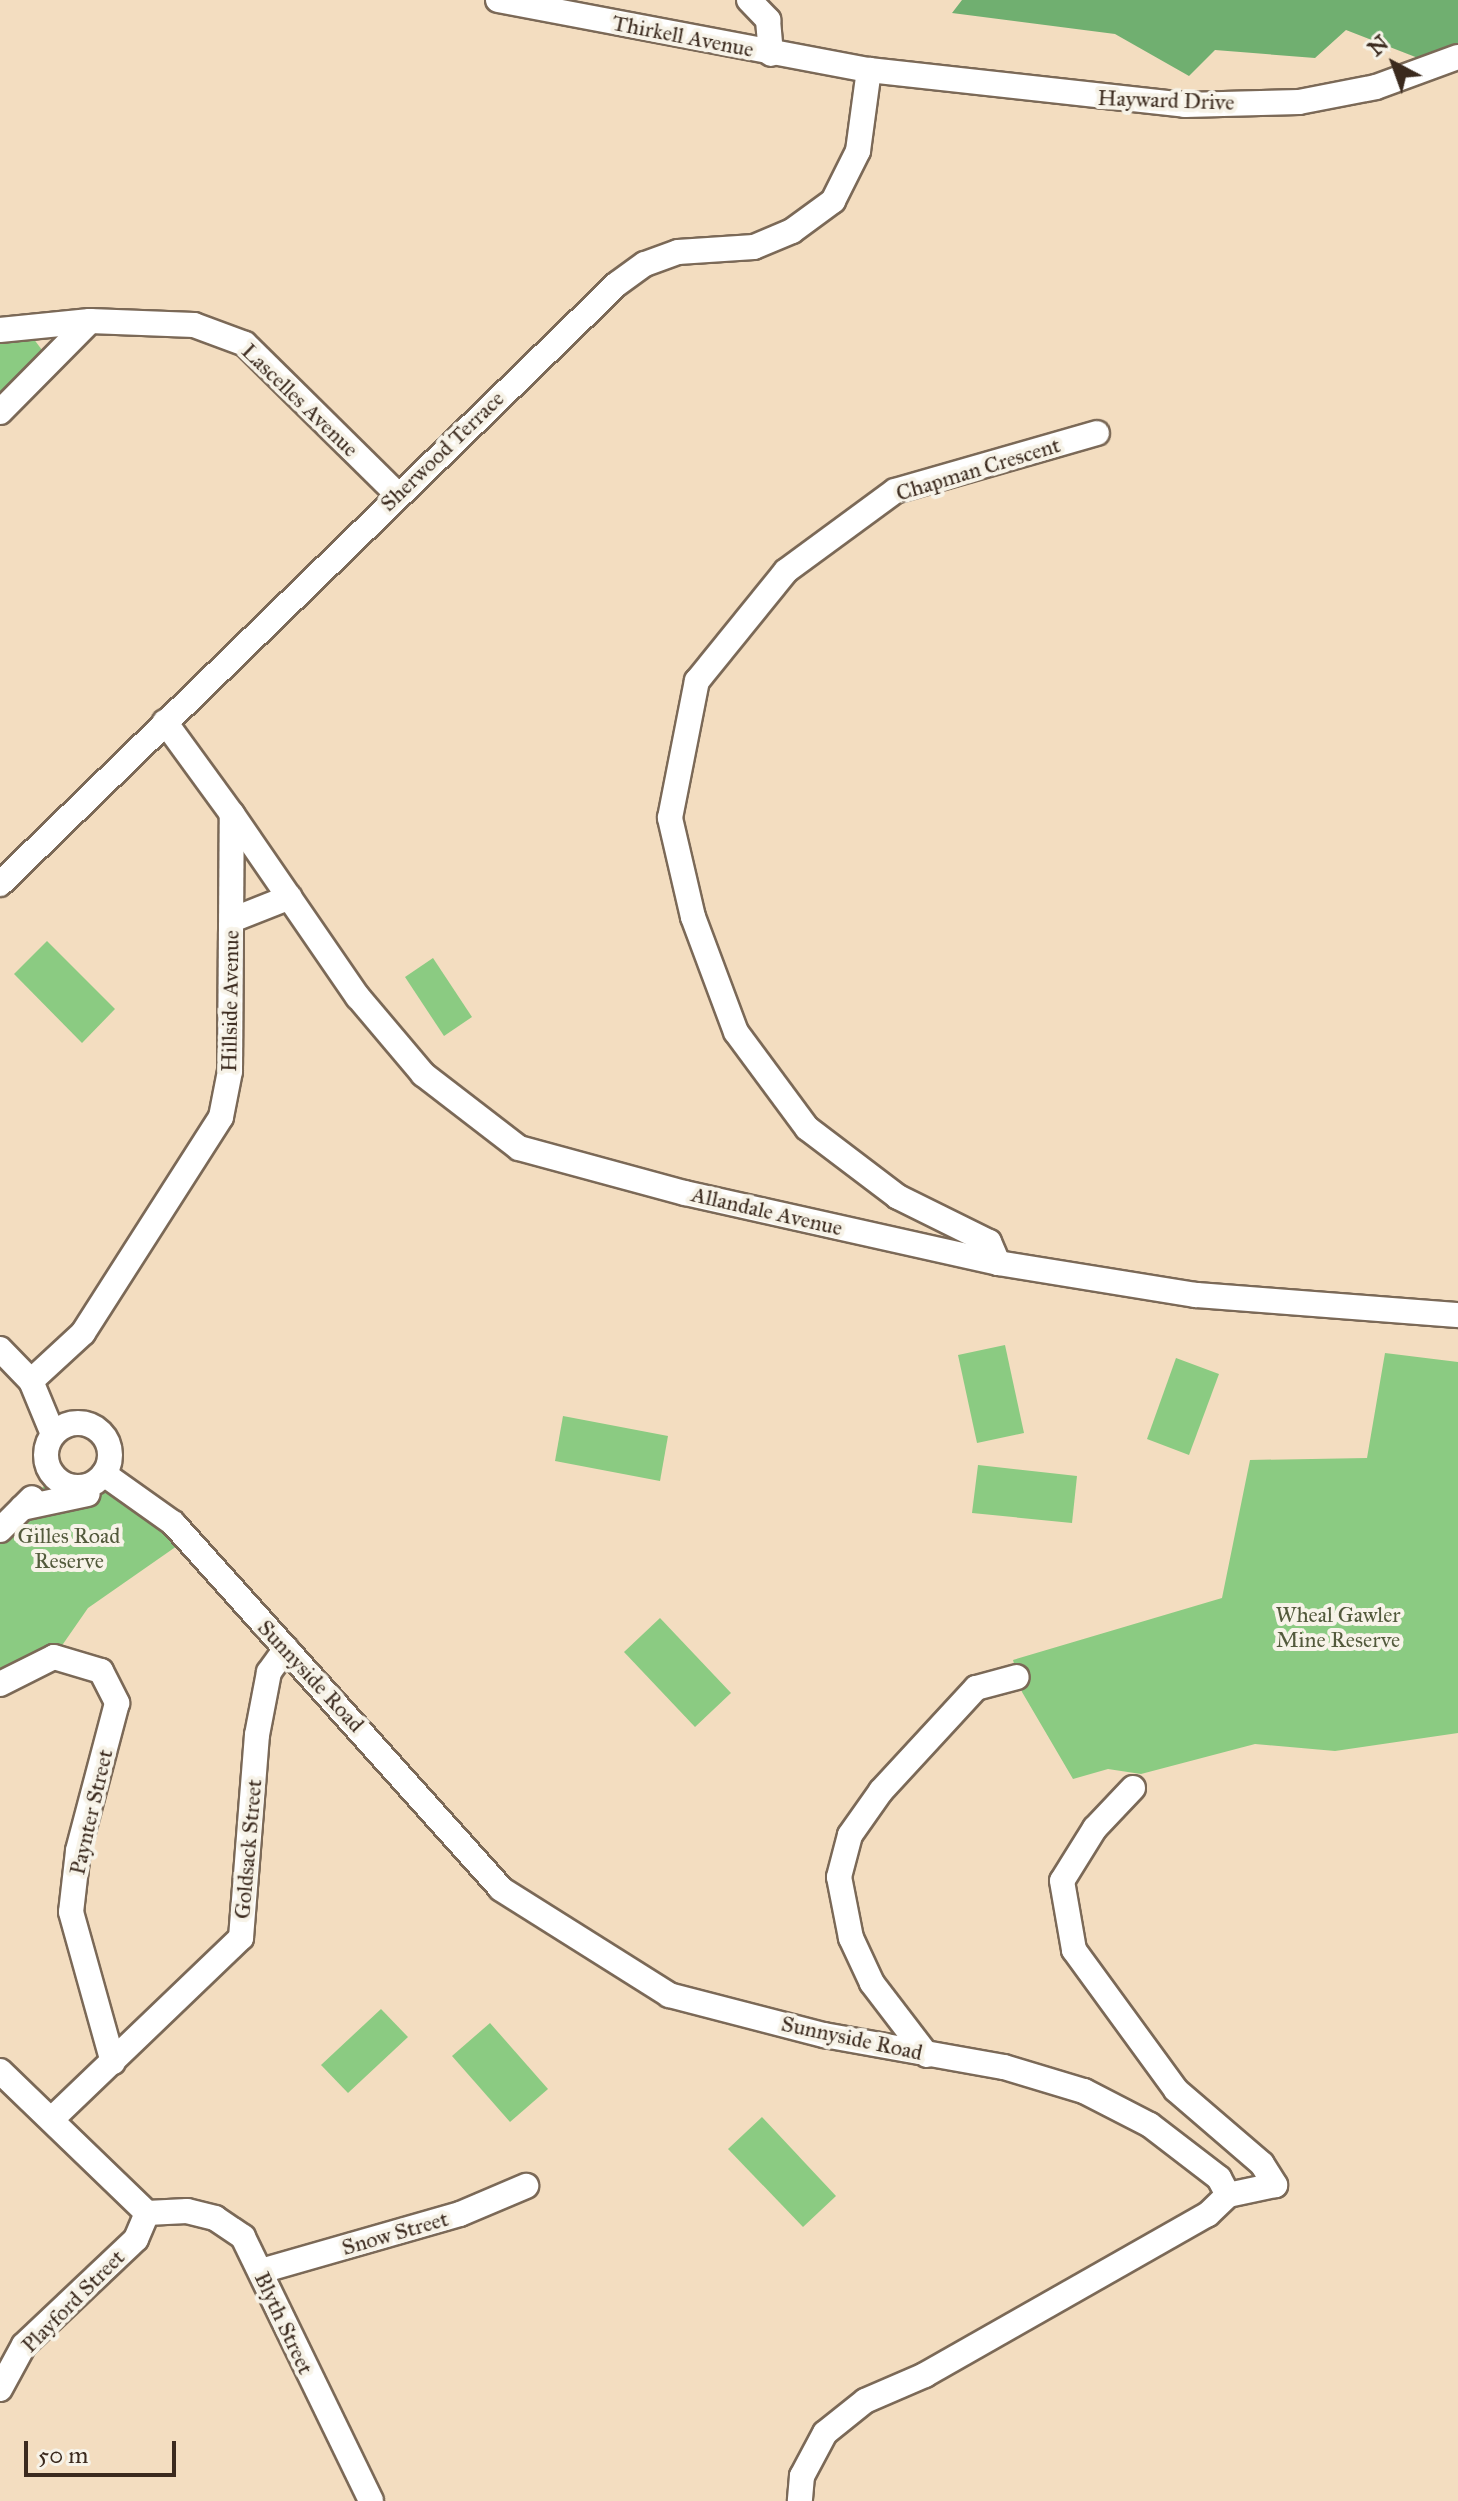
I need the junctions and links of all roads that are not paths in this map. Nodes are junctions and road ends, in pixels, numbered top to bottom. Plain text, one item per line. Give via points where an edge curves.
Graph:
1 (498, 0) edge
2 (749, 0) edge
3 (771, 54) junction
4 (1458, 57) edge
5 (869, 70) junction
6 (90, 321) junction
7 (0, 330) edge
8 (0, 412) edge
9 (1097, 433) dead end
10 (397, 494) junction
11 (165, 722) junction
12 (232, 814) junction
13 (0, 884) edge
14 (290, 897) junction
15 (232, 920) junction
16 (998, 1263) junction
17 (1458, 1315) edge
18 (0, 1349) edge
19 (31, 1381) junction
20 (53, 1434) junction
21 (104, 1474) junction
22 (53, 1477) junction
23 (142, 1497) junction
24 (22, 1508) junction
25 (0, 1530) edge
26 (286, 1649) junction
27 (1017, 1677) dead end
28 (0, 1684) edge
29 (1133, 1788) dead end
30 (927, 2055) junction
31 (113, 2062) junction
32 (0, 2071) edge
33 (52, 2119) junction
34 (526, 2186) dead end
35 (1228, 2195) junction
36 (147, 2213) junction
37 (261, 2271) junction
38 (0, 2389) edge
39 (371, 2501) edge
40 (800, 2501) edge

1 - 3 street, Thirkell Avenue
2 - 3 street via 768,20
3 - 5 street, Thirkell Avenue
4 - 5 street, Hayward Drive via 1376,87 1285,103 1169,103
5 - 10 street, Sherwood Terrace via 858,151 824,209 792,231 754,247 678,252 645,264 617,284
6 - 7 street, Lascelles Avenue
6 - 8 street
6 - 10 street, Lascelles Avenue via 194,325 245,344
9 - 16 street, Chapman Crescent via 895,491 786,571 697,681 670,818 693,917 736,1032 807,1128 898,1197 989,1242
10 - 11 street, Sherwood Terrace
11 - 12 street
11 - 13 street, Sherwood Terrace
12 - 14 street, Allandale Avenue
12 - 15 street, Hillside Avenue
14 - 15 street
14 - 16 street, Allandale Avenue via 358,997 423,1074 519,1148 685,1193
15 - 19 street, Hillside Avenue via 230,1071 221,1117 83,1333
16 - 17 street, Allandale Avenue via 1196,1295
18 - 19 street
19 - 20 street
20 - 21 street via 79,1423 100,1431 111,1456
20 - 22 street via 46,1459
21 - 22 street via 80,1488
21 - 23 street, Sunnyside Road
22 - 24 street
23 - 24 street via 87,1494
23 - 26 street, Sunnyside Road via 173,1523
24 - 25 street
26 - 30 street, Sunnyside Road via 501,1889 526,1905 669,1995
26 - 31 street, Goldsack Street via 269,1672 257,1735 241,1938
27 - 30 street via 976,1688 881,1791 850,1835 839,1877 851,1938 872,1983
28 - 31 street, Paynter Street via 54,1657 101,1671 117,1703 78,1851 71,1912
29 - 35 street via 1095,1828 1062,1881 1074,1950 1176,2090 1262,2164 1275,2185
30 - 35 street, Sunnyside Road via 1004,2067 1084,2091 1193,2155 1219,2178
31 - 33 street, Goldsack Street
32 - 33 street
33 - 36 street
34 - 37 street, Snow Street via 460,2214
35 - 40 street via 1208,2214 925,2375 865,2401 825,2433 802,2476
36 - 37 street, Blyth Street via 187,2211 215,2218 243,2237
36 - 38 street, Playford Street via 136,2239 24,2345
37 - 39 street, Blyth Street

